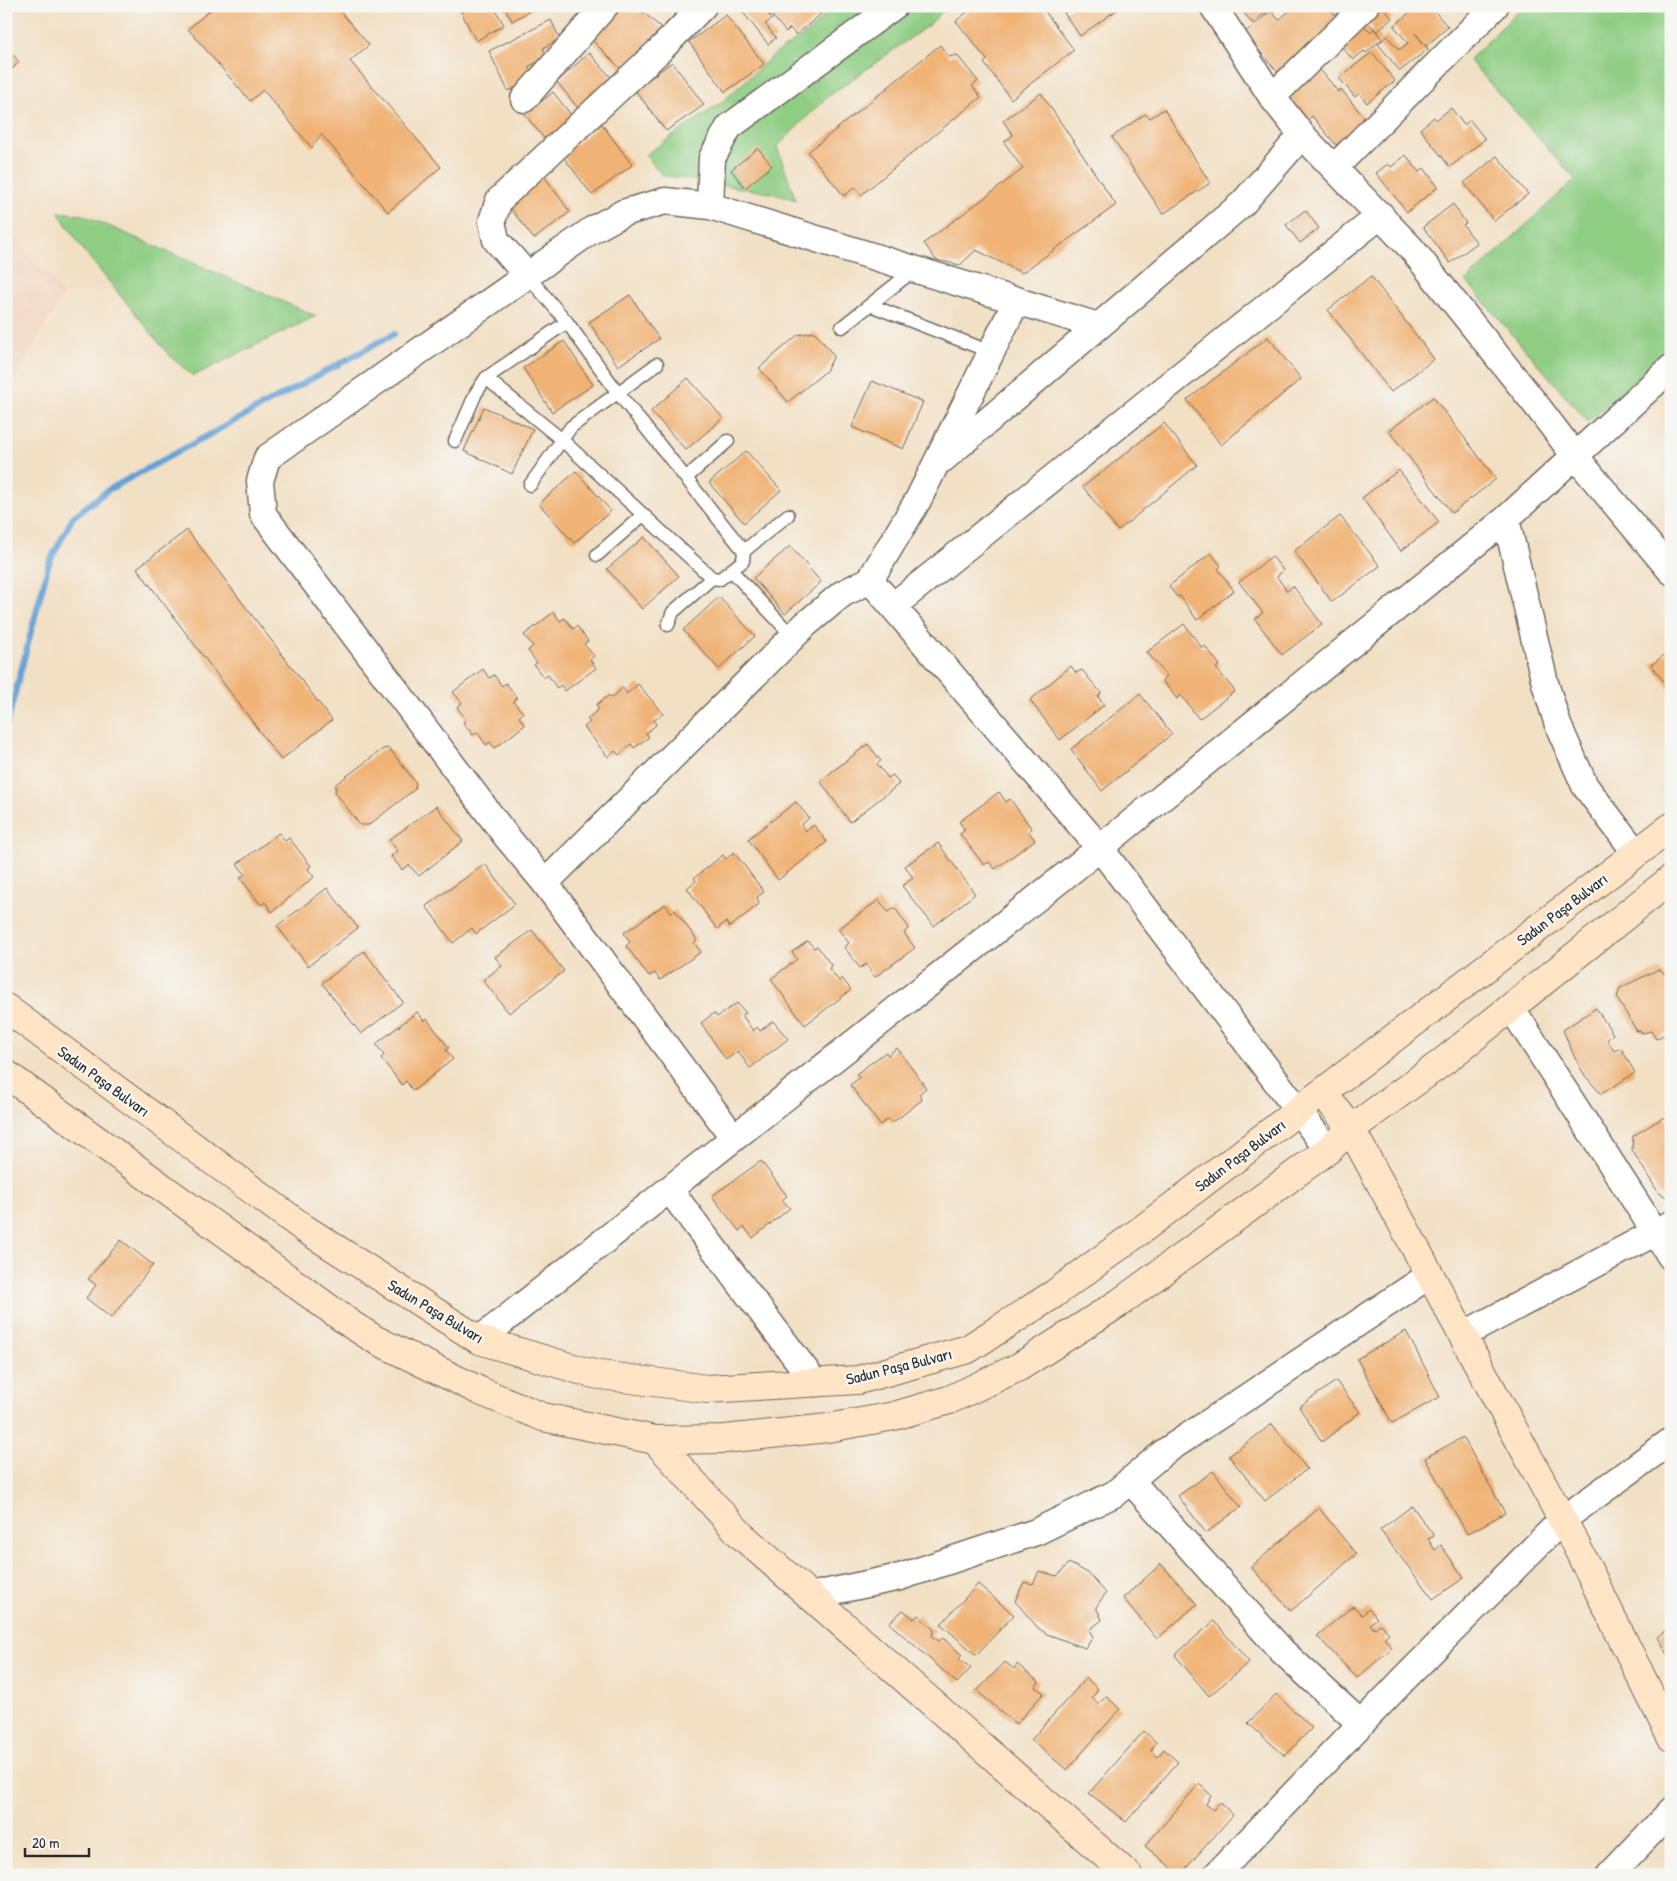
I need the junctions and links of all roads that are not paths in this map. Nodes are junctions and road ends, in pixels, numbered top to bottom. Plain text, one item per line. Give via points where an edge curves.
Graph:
1 (605, 6) edge
2 (703, 6) edge
3 (894, 6) edge
4 (1213, 6) edge
5 (1365, 6) edge
6 (1495, 6) edge
7 (1272, 97) junction
8 (524, 99) dead end
9 (1302, 135) junction
10 (1335, 167) junction
11 (710, 206) junction
12 (1381, 215) junction
13 (915, 269) junction
14 (527, 276) junction
15 (1017, 300) junction
16 (870, 305) junction
17 (567, 322) junction
18 (1098, 326) junction
19 (842, 328) dead end
20 (991, 352) junction
21 (657, 364) dead end
22 (1671, 368) edge
23 (486, 378) junction
24 (618, 393) junction
25 (562, 440) junction
26 (455, 442) dead end
27 (728, 442) dead end
28 (1575, 456) junction
29 (935, 466) junction
30 (686, 478) junction
31 (530, 485) dead end
32 (643, 515) junction
33 (788, 515) dead end
34 (1506, 519) junction
35 (744, 551) junction
36 (597, 555) dead end
37 (731, 570) junction
38 (1671, 571) edge
39 (712, 578) junction
40 (870, 580) junction
41 (893, 606) junction
42 (668, 625) dead end
43 (793, 637) junction
44 (1671, 827) edge
45 (1100, 848) junction
46 (1636, 854) junction
47 (545, 883) junction
48 (1668, 886) edge
49 (1510, 1007) junction
50 (6, 1008) edge
51 (6, 1074) edge
52 (1323, 1092) junction
53 (1299, 1110) junction
54 (1351, 1129) junction
55 (734, 1138) junction
56 (1328, 1150) junction
57 (669, 1189) junction
58 (1663, 1228) edge
59 (1671, 1257) edge
60 (1430, 1275) junction
61 (1463, 1335) junction
62 (479, 1340) junction
63 (814, 1383) junction
64 (655, 1440) junction
65 (1671, 1441) edge
66 (1130, 1480) junction
67 (1562, 1520) junction
68 (810, 1596) junction
69 (1361, 1724) junction
70 (1671, 1737) edge
71 (1671, 1811) edge
72 (1128, 1875) edge
73 (1216, 1875) edge
74 (1610, 1875) edge

1 - 8 street
2 - 14 street via 499,200 492,222 496,240
3 - 11 street via 729,127 712,158
4 - 7 street
5 - 7 street
6 - 10 street
7 - 9 street
9 - 10 street
9 - 18 street via 1243,203
10 - 12 street
11 - 13 street
11 - 14 street via 665,201 624,213 592,230
12 - 28 street via 1411,248
12 - 41 street
13 - 15 street
13 - 16 lane
14 - 17 lane
14 - 47 street via 267,458 260,481 263,514
15 - 18 street
15 - 20 street
16 - 19 lane
16 - 20 lane
17 - 23 lane
17 - 24 lane
18 - 29 street
20 - 29 street
21 - 24 lane
22 - 28 street
23 - 25 lane
23 - 26 lane
24 - 25 lane via 572,427
24 - 30 lane
25 - 31 lane
25 - 32 lane
27 - 30 lane
28 - 34 street
28 - 38 street
29 - 40 street
30 - 35 lane
32 - 36 lane
32 - 39 lane
33 - 35 lane
34 - 45 street
34 - 46 street via 1558,725 1585,786
35 - 37 lane via 743,561
37 - 39 lane via 720,579
37 - 43 lane
39 - 42 lane via 673,612
40 - 41 street
40 - 43 street via 842,594
41 - 45 street
43 - 47 street
44 - 46 main road, Sadun Paşa Bulvarı
45 - 53 street
45 - 55 street
46 - 52 main road, Sadun Paşa Bulvarı
47 - 55 street
48 - 49 main road
49 - 54 main road via 1444,1061
49 - 58 street
50 - 62 main road, Sadun Paşa Bulvarı via 305,1229
51 - 64 main road via 376,1340 480,1391 543,1417
52 - 53 main road, Sadun Paşa Bulvarı
52 - 54 main road
53 - 56 street
53 - 63 main road, Sadun Paşa Bulvarı via 1054,1294 968,1349 858,1380
54 - 56 main road
54 - 60 main road
55 - 57 street
56 - 64 main road via 1119,1303 1019,1367 949,1400 894,1416 828,1428 725,1439
57 - 62 street
57 - 63 street
58 - 59 street
58 - 61 street
60 - 61 main road
60 - 66 street via 1162,1453
61 - 67 main road
62 - 63 main road, Sadun Paşa Bulvarı via 593,1374 707,1389
64 - 68 main road via 741,1535
65 - 67 street
66 - 68 street via 1114,1494 1036,1532 900,1577
66 - 69 street via 1282,1651
67 - 69 street
67 - 70 main road
68 - 72 main road
69 - 73 street
71 - 74 street

